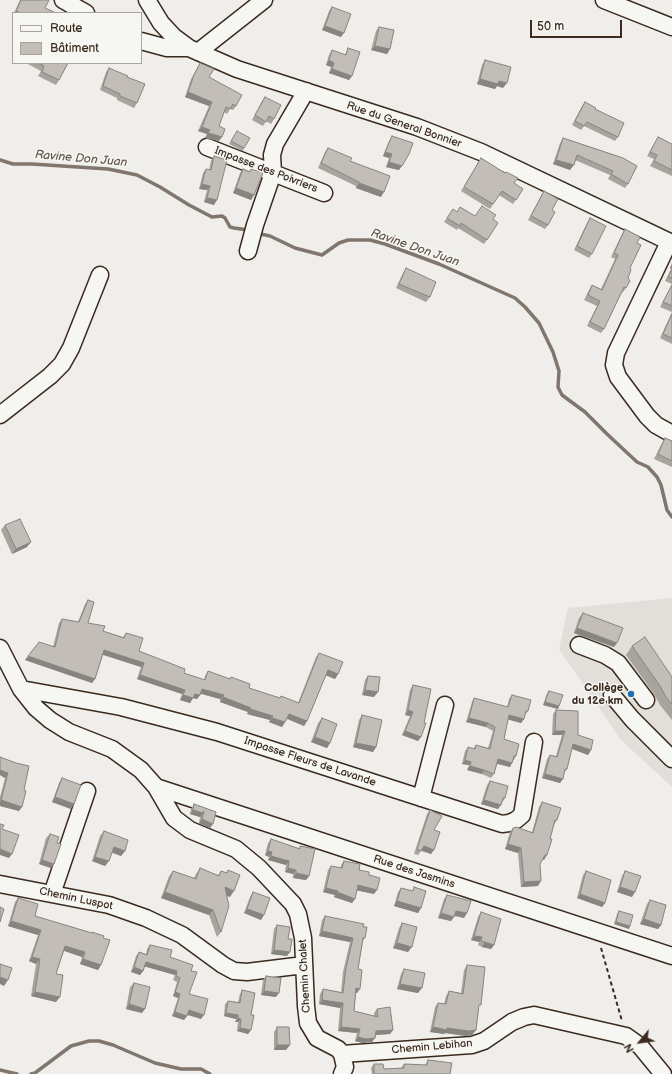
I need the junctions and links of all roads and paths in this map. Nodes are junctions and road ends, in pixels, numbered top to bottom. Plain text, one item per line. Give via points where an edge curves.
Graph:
1 (63, 0) edge
2 (147, 0) edge
3 (264, 0) edge
4 (604, 0) edge
5 (84, 12) edge
6 (672, 27) edge
7 (142, 41) edge
8 (193, 50) junction
9 (306, 91) junction
10 (207, 147) dead end
11 (273, 173) junction
12 (324, 193) dead end
13 (671, 243) edge
14 (250, 246) dead end
15 (100, 275) dead end
16 (0, 415) edge
17 (672, 434) edge
18 (579, 645) dead end
19 (0, 648) edge
20 (22, 689) junction
21 (445, 705) dead end
22 (534, 742) dead end
23 (672, 759) edge
24 (156, 787) junction
25 (87, 791) dead end
26 (421, 798) junction
27 (0, 884) edge
28 (52, 894) junction
29 (596, 932) junction
30 (672, 956) edge
31 (304, 965) junction
32 (626, 1036) junction
33 (342, 1054) junction
34 (342, 1074) edge
35 (663, 1074) edge

1 - 5 street
2 - 8 street, Rue du General Bonnier via 161,23 174,37
3 - 8 street
4 - 6 street
7 - 8 street via 167,48
8 - 9 street, Rue du General Bonnier via 237,69
9 - 11 street via 275,144 272,155
9 - 13 street, Rue du General Bonnier via 417,126 480,152
10 - 11 street, Impasse des Poivriers
11 - 12 street, Impasse des Poivriers
11 - 14 street
13 - 17 street via 616,354 614,365 618,377 647,416 656,425
15 - 16 street via 62,364
18 - 23 street via 606,655 618,663 642,695 616,700
19 - 20 street, Chemin Chalet
20 - 24 street, Chemin Chalet via 36,708 50,720 69,732 112,749 141,770
20 - 26 street, Impasse Fleurs de Lavande via 121,707 217,732
21 - 26 street
22 - 26 street, Impasse Fleurs de Lavande via 522,814 510,823 491,821
24 - 29 street, Rue des Jasmins
24 - 31 street, Chemin Chalet via 174,818 190,830 236,849 259,868 293,904 303,938
25 - 28 street
27 - 28 street, Chemin Luspot
28 - 31 street, Chemin Luspot via 109,905 146,918 182,935 234,971 246,972
29 - 30 street, Rue des Jasmins
29 - 32 path
31 - 33 street, Chemin Chalet via 308,1022 317,1038 338,1049
32 - 33 street, Chemin Lebihan via 534,1015 524,1016 472,1045
32 - 35 street, Chemin Lebihan via 640,1046
33 - 34 street via 345,1067

